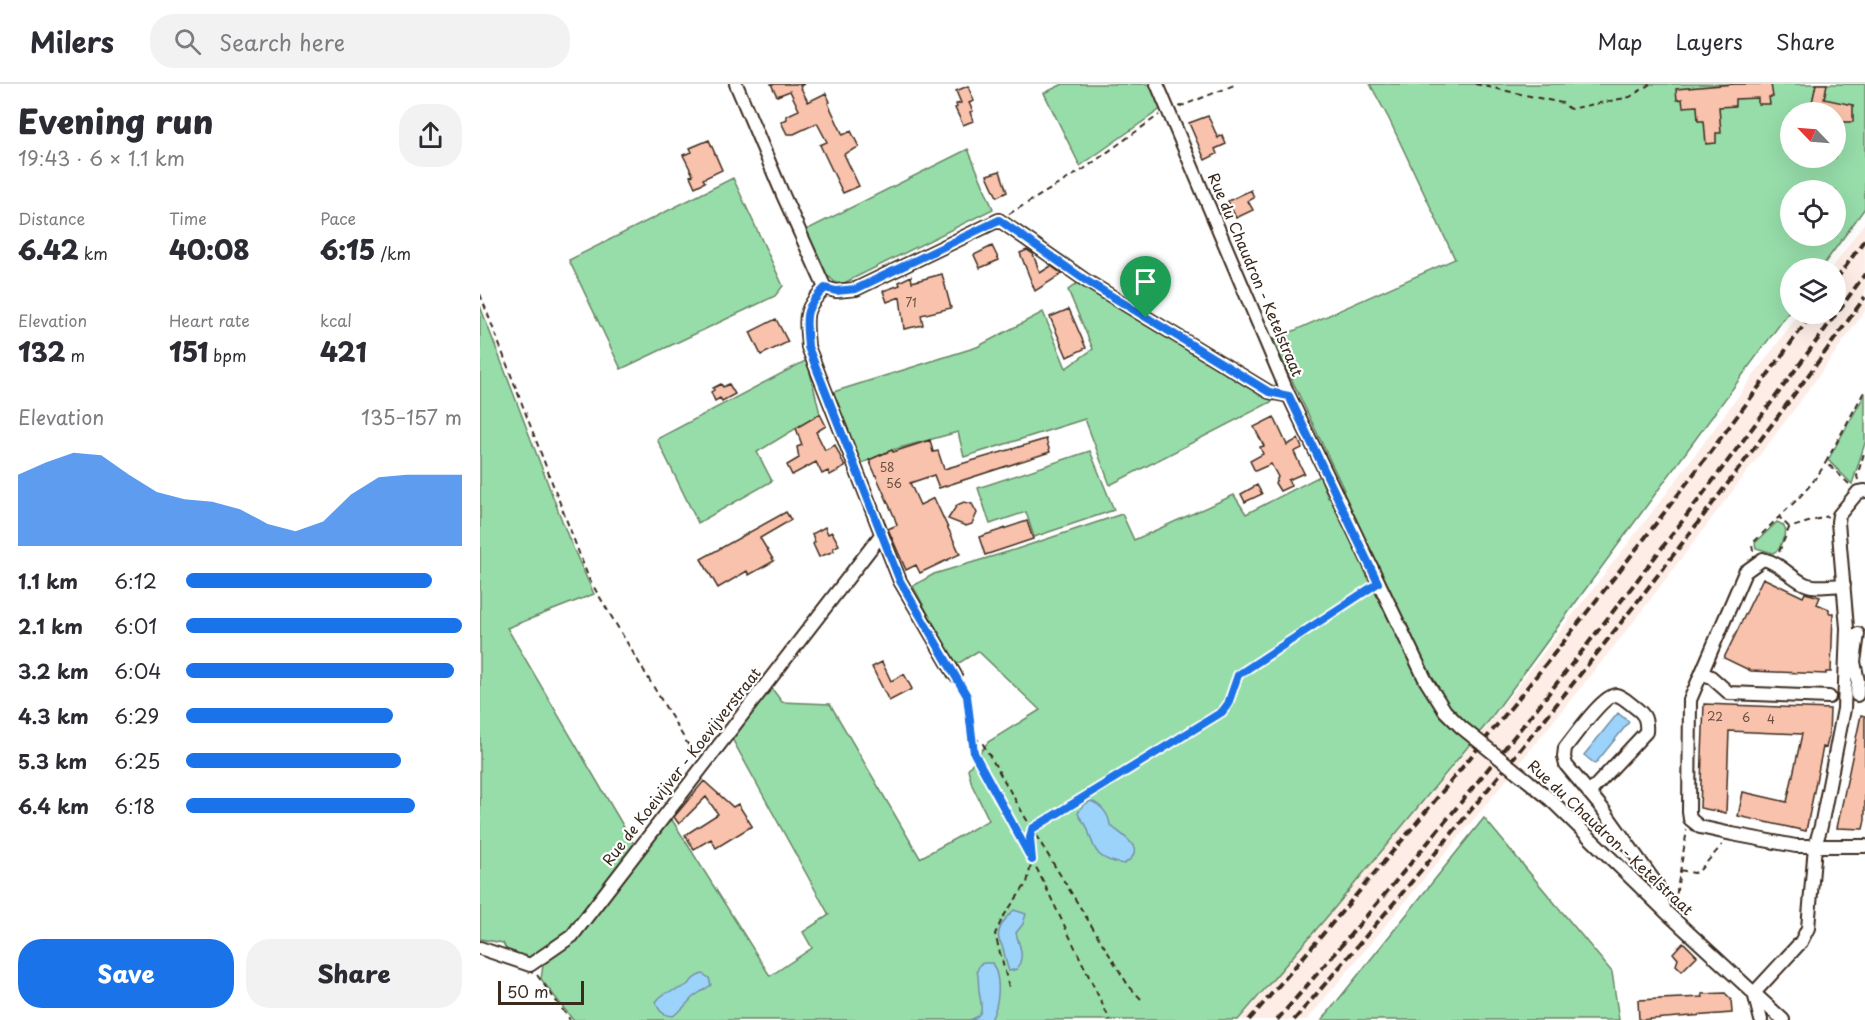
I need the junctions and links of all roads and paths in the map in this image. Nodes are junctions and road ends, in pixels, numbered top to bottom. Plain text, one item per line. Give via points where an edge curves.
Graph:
1 (736, 84) edge
2 (1157, 84) edge
3 (1237, 84) edge
4 (1475, 84) edge
5 (1650, 84) edge
6 (1169, 111) junction
7 (999, 220) junction
8 (825, 288) junction
9 (480, 294) edge
10 (1865, 390) edge
11 (1289, 396) junction
12 (1865, 450) edge
13 (1826, 462) junction
14 (1859, 488) edge
15 (1839, 515) junction
16 (1779, 517) junction
17 (1789, 528) junction
18 (880, 536) junction
19 (1773, 561) junction
20 (1757, 562) junction
21 (1378, 583) junction
22 (1844, 585) junction
23 (1860, 639) edge
24 (1702, 673) junction
25 (955, 675) joint
26 (1858, 682) edge
27 (1857, 695) dead end
28 (1829, 698) dead end
29 (972, 736) junction
30 (701, 767) junction
31 (1589, 793) junction
32 (1690, 819) junction
33 (1032, 829) junction
34 (1732, 834) junction
35 (1815, 846) junction
36 (1865, 846) edge
37 (1032, 860) junction
38 (1680, 870) junction
39 (1671, 912) junction
40 (480, 948) edge
41 (530, 965) junction
42 (1009, 987) dead end
43 (1754, 993) junction
44 (1141, 999) dead end
45 (570, 1020) edge
46 (1110, 1020) edge
47 (1761, 1020) edge
48 (1783, 1020) edge

1 - 8 street
2 - 6 street, Rue du Chaudron - Ketelstraat
3 - 6 path
4 - 5 path via 1562,103 1570,109 1630,97
6 - 7 path
6 - 11 street, Rue du Chaudron - Ketelstraat
7 - 8 street via 856,289
7 - 11 street via 1085,280 1258,386
8 - 18 street via 806,314 808,347
9 - 30 path via 589,579
10 - 13 path
11 - 21 street, Rue du Chaudron - Ketelstraat
12 - 14 path via 1857,476
13 - 14 path
13 - 16 path via 1814,482
14 - 15 street
15 - 17 path
15 - 22 street
16 - 17 path
16 - 20 path via 1752,544
17 - 19 path
18 - 25 street via 900,581
18 - 30 street, Rue de Koeivijver - Koevijverstraat
19 - 20 street
19 - 22 street via 1806,585
20 - 24 street via 1745,572
21 - 33 path via 1238,675 1222,712
21 - 39 street, Rue du Chaudron - Ketelstraat, bridge via 1445,711 1551,800
22 - 35 street via 1844,709
23 - 26 street via 1854,662
24 - 28 street via 1729,693
24 - 32 street via 1690,700
25 - 29 path via 967,696
26 - 27 street
29 - 33 path via 982,744
29 - 37 path via 974,753
30 - 41 street, Rue de Koeivijver - Koevijverstraat via 572,936
31 - 31 street via 1566,765 1565,748 1604,700 1620,696 1643,714 1646,732
31 - 39 street via 1657,885
32 - 34 street via 1700,827
32 - 38 path
33 - 37 path
33 - 44 path via 1128,985
34 - 35 street
34 - 38 path via 1699,871
35 - 36 street
35 - 43 street via 1808,928 1801,942
37 - 42 path via 1027,883 995,933
37 - 46 path
38 - 39 path
39 - 43 street, Rue du Chaudron - Ketelstraat
40 - 41 street
41 - 45 path
43 - 47 street
43 - 48 street, Rue du Chaudron - Ketelstraat

